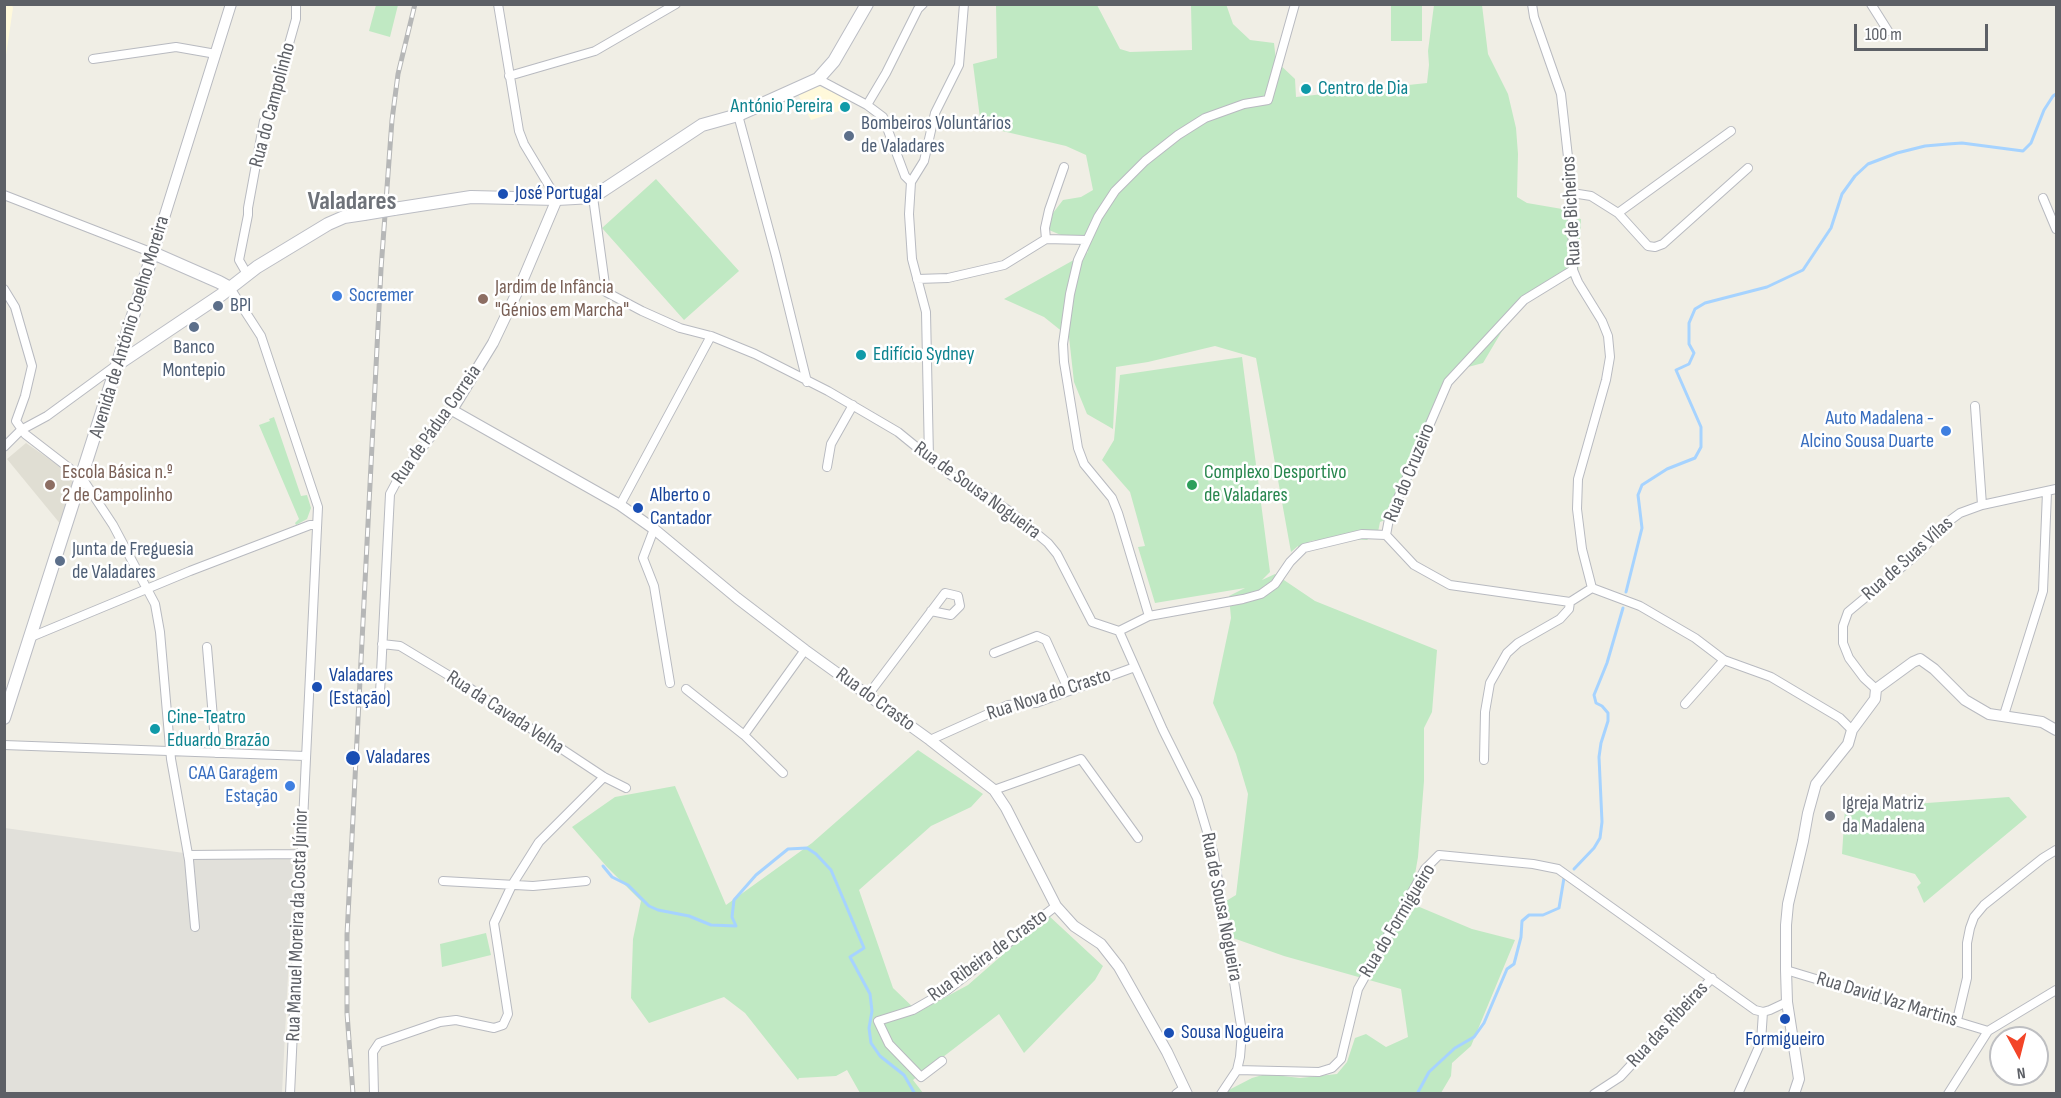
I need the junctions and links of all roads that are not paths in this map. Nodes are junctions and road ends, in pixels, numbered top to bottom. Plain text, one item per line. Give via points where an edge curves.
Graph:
1 (231, 4) edge
2 (296, 4) edge
3 (498, 4) edge
4 (676, 4) edge
5 (867, 4) edge
6 (922, 4) edge
7 (964, 4) edge
8 (1295, 4) edge
9 (1532, 4) edge
10 (1872, 4) edge
11 (1888, 31) dead end
12 (216, 54) junction
13 (93, 58) dead end
14 (509, 76) junction
15 (818, 79) junction
16 (867, 105) junction
17 (738, 114) junction
18 (1731, 131) dead end
19 (1064, 167) dead end
20 (1748, 168) dead end
21 (911, 182) junction
22 (1572, 193) junction
23 (4, 195) edge
24 (593, 197) junction
25 (2043, 198) dead end
26 (557, 199) junction
27 (1618, 213) junction
28 (2056, 228) edge
29 (1046, 239) junction
30 (1086, 240) junction
31 (153, 253) junction
32 (1573, 270) junction
33 (247, 274) junction
34 (917, 279) junction
35 (4, 288) edge
36 (230, 288) junction
37 (711, 336) junction
38 (118, 364) junction
39 (807, 382) junction
40 (853, 405) junction
41 (1975, 406) dead end
42 (452, 410) junction
43 (21, 430) junction
44 (4, 447) edge
45 (929, 458) junction
46 (827, 467) dead end
47 (82, 478) junction
48 (2056, 489) edge
49 (2047, 492) junction
50 (620, 505) junction
51 (1982, 505) junction
52 (317, 525) junction
53 (654, 529) junction
54 (1386, 535) junction
55 (1592, 588) junction
56 (148, 590) junction
57 (1570, 602) junction
58 (931, 611) dead end
59 (1149, 615) junction
60 (1119, 631) junction
61 (31, 637) junction
62 (382, 644) junction
63 (207, 647) dead end
64 (805, 651) junction
65 (994, 653) dead end
66 (1724, 660) junction
67 (1135, 667) junction
68 (670, 684) dead end
69 (686, 689) dead end
70 (1876, 689) junction
71 (1069, 691) junction
72 (380, 693) dead end
73 (868, 694) junction
74 (1685, 704) dead end
75 (2004, 715) junction
76 (4, 718) edge
77 (1852, 730) junction
78 (2056, 730) edge
79 (744, 735) junction
80 (930, 740) junction
81 (4, 745) edge
82 (170, 752) junction
83 (216, 753) junction
84 (305, 756) junction
85 (1484, 760) dead end
86 (783, 773) dead end
87 (604, 777) junction
88 (626, 788) dead end
89 (994, 790) junction
90 (1138, 838) dead end
91 (2056, 850) edge
92 (301, 854) junction
93 (188, 855) junction
94 (443, 881) dead end
95 (586, 881) dead end
96 (512, 885) junction
97 (1056, 906) junction
98 (195, 927) dead end
99 (1786, 970) junction
100 (1712, 978) junction
101 (2056, 990) edge
102 (1787, 1002) junction
103 (1763, 1012) junction
104 (1957, 1020) junction
105 (1997, 1026) edge
106 (1989, 1031) joint
107 (942, 1061) dead end
108 (1237, 1070) junction
109 (1182, 1092) edge
110 (290, 1094) edge
111 (374, 1094) edge
112 (1221, 1094) edge
113 (1594, 1094) edge
114 (1738, 1094) edge
115 (1794, 1094) edge
116 (1948, 1094) edge

1 - 12 street, Avenida de António Coelho Moreira
2 - 33 street, Rua do Campolinho via 296,19 264,121 250,197 239,260
3 - 14 street
4 - 14 street via 595,51
5 - 15 main road via 834,62
6 - 16 street
7 - 21 street via 959,65 935,113 924,161
8 - 30 street via 1269,99 1225,109 1178,135 1115,191
9 - 22 street, Rua de Bicheiros via 1561,94
10 - 11 street
12 - 13 street via 176,46
12 - 31 street, Avenida de António Coelho Moreira
14 - 26 street via 524,144
15 - 16 street
15 - 17 main road
16 - 21 street via 883,117 905,176
17 - 24 main road via 702,125
17 - 39 street
18 - 27 street
19 - 29 street via 1045,228
20 - 27 street via 1655,247 1648,246
21 - 34 street via 909,214
22 - 27 street via 1591,196
22 - 32 street, Rua de Bicheiros
23 - 31 street
24 - 26 main road
24 - 37 street, Rua de Sousa Nogueira via 606,292 680,328
25 - 28 street
26 - 33 main road, bridge via 471,197 344,217
26 - 42 street, Rua de Pádua Correia via 493,343
29 - 30 street
29 - 34 street via 1004,266 948,278
30 - 59 street via 1078,260 1063,344 1078,448 1084,464 1112,498
31 - 36 main road
31 - 38 main road, Avenida de António Coelho Moreira
32 - 54 street, Rua do Cruzeiro via 1524,300 1448,382 1389,519
32 - 55 street, Rua de Bicheiros via 1602,321 1610,357 1578,479 1578,519
33 - 36 main road
34 - 45 street via 926,312
35 - 43 street via 15,307 32,366 16,421
36 - 38 main road
36 - 52 street, Rua Manuel Moreira da Costa Júnior via 268,353 315,495
37 - 39 street, Rua de Sousa Nogueira
37 - 50 street
38 - 43 street via 47,416
38 - 47 main road, Avenida de António Coelho Moreira
39 - 40 street, Rua de Sousa Nogueira
40 - 45 street, Rua de Sousa Nogueira via 898,432
40 - 46 street via 831,444
41 - 51 street
42 - 50 street, Rua do Crasto
42 - 62 street, Rua de Pádua Correia via 390,494
43 - 44 street
43 - 47 street
45 - 60 street, Rua de Sousa Nogueira via 952,477 965,481 1012,513 1048,543 1092,622
47 - 56 street
47 - 61 main road, Avenida de António Coelho Moreira
48 - 49 street, Rua de Suas Vílas
49 - 51 street, Rua de Suas Vílas
49 - 75 street via 2043,591
50 - 53 street, Rua do Crasto
51 - 70 street, Rua de Suas Vílas via 1945,524 1920,552 1848,612 1843,643 1849,658
52 - 56 street
52 - 84 street, Rua Manuel Moreira da Costa Júnior
53 - 64 street, Rua do Crasto
53 - 68 street via 643,558 654,586
54 - 57 street, Rua do Cruzeiro via 1414,566 1450,585
54 - 59 street via 1362,534 1304,548 1275,584 1261,594
55 - 57 street
55 - 66 street via 1640,606
56 - 61 street
56 - 82 street via 160,632
57 - 85 street via 1560,619 1507,653 1490,683
58 - 73 street
59 - 60 street
60 - 67 street, Rua de Sousa Nogueira
61 - 76 main road, Avenida de António Coelho Moreira
62 - 72 street, Rua de Pádua Correia
62 - 87 street, Rua da Cavada Velha via 400,646
63 - 83 street
64 - 73 street, Rua do Crasto
64 - 79 street
65 - 71 street via 1037,636 1046,640
66 - 74 street
66 - 77 street via 1771,677 1840,718
67 - 71 street, Rua Nova do Crasto
67 - 108 street, Rua de Sousa Nogueira via 1197,798 1214,855 1242,1032
69 - 79 street
70 - 75 street via 1920,659 1965,700 1989,714
70 - 77 street via 1875,699
71 - 80 street, Rua Nova do Crasto via 1036,703 1008,705
73 - 80 street, Rua do Crasto
75 - 78 street via 2042,722
77 - 99 street via 1848,744 1816,784 1808,813 1788,904
79 - 86 street
80 - 89 street, Rua do Crasto
81 - 82 street
82 - 83 street
82 - 93 street
83 - 84 street
84 - 92 street, Rua Manuel Moreira da Costa Júnior
87 - 88 street, Rua da Cavada Velha
87 - 96 street via 539,842
89 - 90 street via 1081,759
89 - 97 street, Rua do Crasto
91 - 104 street via 1974,917 1967,943 1967,978
92 - 93 street
92 - 110 street, Rua Manuel Moreira da Costa Júnior
93 - 98 street
94 - 96 street
95 - 96 street
96 - 111 street via 494,923 508,1014 503,1025 494,1028 456,1020 440,1022 379,1043 373,1052
97 - 107 street, Rua Ribeira de Crasto via 946,991 913,1010 878,1021 889,1044 921,1077
97 - 109 street, Rua do Crasto via 1074,926 1101,944 1119,967
99 - 102 street
99 - 104 street, Rua David Vaz Martins
100 - 103 street, Rua do Formigueiro via 1727,992
100 - 108 street, Rua do Formigueiro via 1558,869 1439,855 1425,869 1358,989 1341,1059 1332,1068 1319,1072
100 - 113 street, Rua das Ribeiras via 1620,1077
101 - 105 street
102 - 103 street
102 - 115 street via 1798,1072
103 - 114 street via 1761,1042
104 - 106 street, Rua David Vaz Martins
106 - 116 street
108 - 112 street, Rua de Sousa Nogueira

